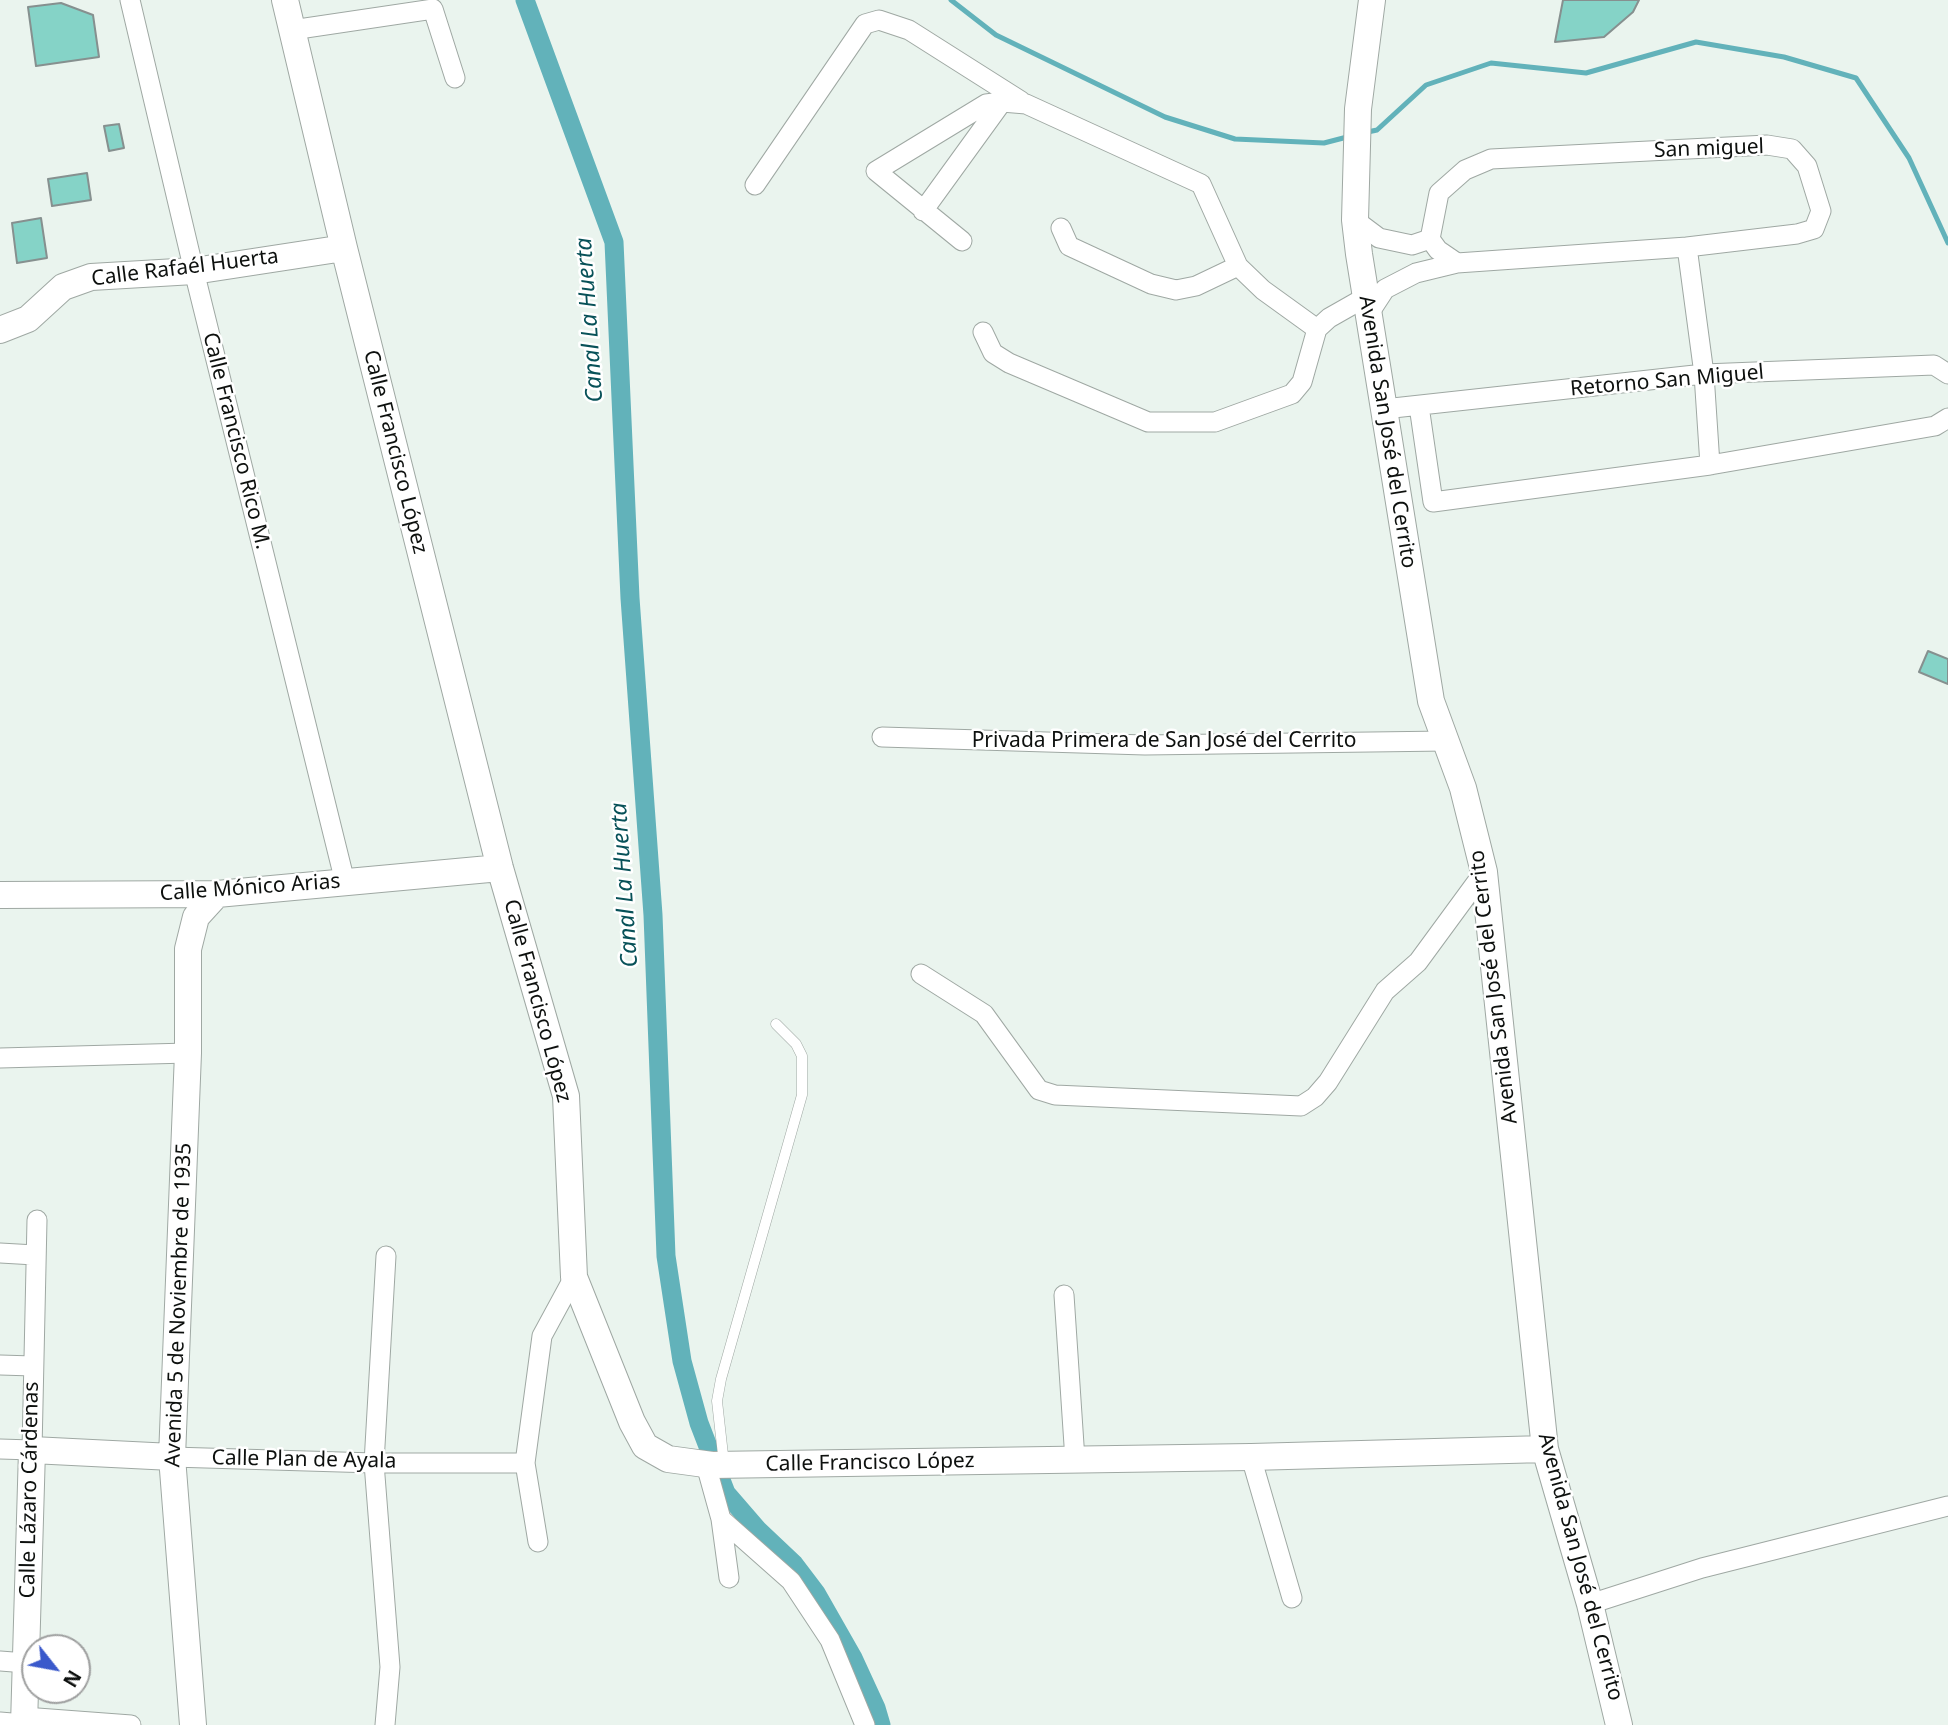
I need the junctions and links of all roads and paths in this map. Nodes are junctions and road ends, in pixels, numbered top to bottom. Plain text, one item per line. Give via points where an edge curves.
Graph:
1 (130, 0) edge
2 (285, 0) edge
3 (1372, 0) edge
4 (292, 30) junction
5 (455, 78) dead end
6 (1002, 102) junction
7 (1026, 104) junction
8 (755, 185) dead end
9 (923, 211) junction
10 (1355, 220) junction
11 (1061, 228) dead end
12 (1430, 239) junction
13 (962, 241) dead end
14 (1687, 247) junction
15 (344, 248) junction
16 (1457, 263) junction
17 (1238, 266) junction
18 (194, 271) junction
19 (1367, 306) junction
20 (1317, 329) junction
21 (0, 330) edge
22 (983, 332) dead end
23 (1704, 374) junction
24 (1948, 374) edge
25 (1419, 406) junction
26 (1384, 409) junction
27 (1948, 418) edge
28 (1710, 465) junction
29 (882, 737) dead end
30 (1446, 741) junction
31 (500, 868) junction
32 (1484, 872) junction
33 (345, 882) junction
34 (217, 894) junction
35 (0, 895) edge
36 (921, 974) dead end
37 (776, 1024) dead end
38 (187, 1054) junction
39 (0, 1058) edge
40 (37, 1220) dead end
41 (0, 1253) edge
42 (35, 1255) junction
43 (386, 1256) dead end
44 (574, 1277) junction
45 (1064, 1295) dead end
46 (0, 1365) edge
47 (33, 1366) junction
48 (0, 1449) edge
49 (1545, 1449) junction
50 (32, 1450) junction
51 (1251, 1457) junction
52 (172, 1458) junction
53 (1075, 1460) junction
54 (374, 1462) junction
55 (525, 1463) junction
56 (715, 1465) junction
57 (1948, 1506) edge
58 (721, 1519) junction
59 (538, 1542) dead end
60 (729, 1578) dead end
61 (1292, 1598) dead end
62 (1590, 1604) junction
63 (13, 1662) edge
64 (18, 1722) edge
65 (131, 1725) edge
66 (193, 1725) edge
67 (385, 1725) edge
68 (865, 1725) edge
69 (1619, 1725) edge

1 - 18 street, Calle Francisco Rico M.
2 - 4 street, Calle Francisco López
3 - 10 street, Avenida San José del Cerrito via 1358,134
4 - 5 street via 433,9
4 - 15 street, Calle Francisco López
6 - 7 street
6 - 9 street
6 - 9 street via 986,104 876,171
7 - 8 street via 909,30 879,20 865,24
7 - 17 street via 1201,184
9 - 13 street
10 - 12 street via 1379,238 1412,245
10 - 19 street, Avenida San José del Cerrito
11 - 17 street via 1069,246 1152,284 1176,290
12 - 14 street, San miguel via 1439,194 1465,170 1491,159 1767,145 1792,149 1807,166 1821,211 1814,229
12 - 16 street
14 - 16 street, San miguel
14 - 23 street
15 - 18 street, Calle Rafaél Huerta
15 - 31 street, Calle Francisco López
16 - 19 street, San miguel via 1416,274 1385,289
17 - 20 street
18 - 21 street, Calle Rafaél Huerta via 91,277 63,287 28,319
18 - 33 street, Calle Francisco Rico M.
19 - 20 street via 1329,318
19 - 26 street, Avenida San José del Cerrito
20 - 22 street via 1302,382 1292,394 1216,422 1148,422 1009,363 993,353
23 - 24 street, Retorno San Miguel via 1934,365
23 - 25 street, Retorno San Miguel
23 - 28 street
25 - 26 street, Retorno San Miguel
25 - 28 street via 1433,502
26 - 30 street, Avenida San José del Cerrito via 1431,701
27 - 28 street via 1936,426
29 - 30 street, Privada Primera de San José del Cerrito via 1145,745
30 - 32 street, Avenida San José del Cerrito
31 - 33 street, Calle Mónico Arias
31 - 44 street, Calle Francisco López via 566,1096
32 - 36 street via 1418,962 1385,991 1328,1082 1301,1106 1055,1096 1039,1090 984,1014
32 - 49 street, Avenida San José del Cerrito
33 - 34 street, Calle Mónico Arias
34 - 35 street, Calle Mónico Arias
34 - 38 street, Avenida 5 de Noviembre de 1935 via 196,917 188,949
37 - 56 lane via 802,1056 802,1095 721,1379
38 - 39 street
38 - 52 street, Avenida 5 de Noviembre de 1935
40 - 42 street, Calle Lázaro Cárdenas
41 - 42 street
42 - 47 street, Calle Lázaro Cárdenas
43 - 54 street
44 - 55 street via 542,1336
44 - 56 street, Calle Francisco López via 645,1446 668,1459
45 - 53 street
46 - 47 street
47 - 50 street, Calle Lázaro Cárdenas
48 - 50 street, Calle Plan de Ayala
49 - 51 street, Calle Francisco López
49 - 62 street, Avenida San José del Cerrito
50 - 52 street, Calle Plan de Ayala
50 - 63 street, Calle Lázaro Cárdenas
51 - 53 street, Calle Francisco López
51 - 61 street
52 - 54 street, Calle Plan de Ayala
52 - 66 street, Avenida 5 de Noviembre de 1935
53 - 56 street, Calle Francisco López
54 - 55 street, Calle Plan de Ayala
54 - 67 street via 390,1667
55 - 59 street
56 - 58 street
57 - 62 street via 1702,1568
58 - 60 street
58 - 68 street via 790,1581 830,1640
62 - 69 street, Avenida San José del Cerrito
63 - 64 street, Calle Lázaro Cárdenas
64 - 65 street

